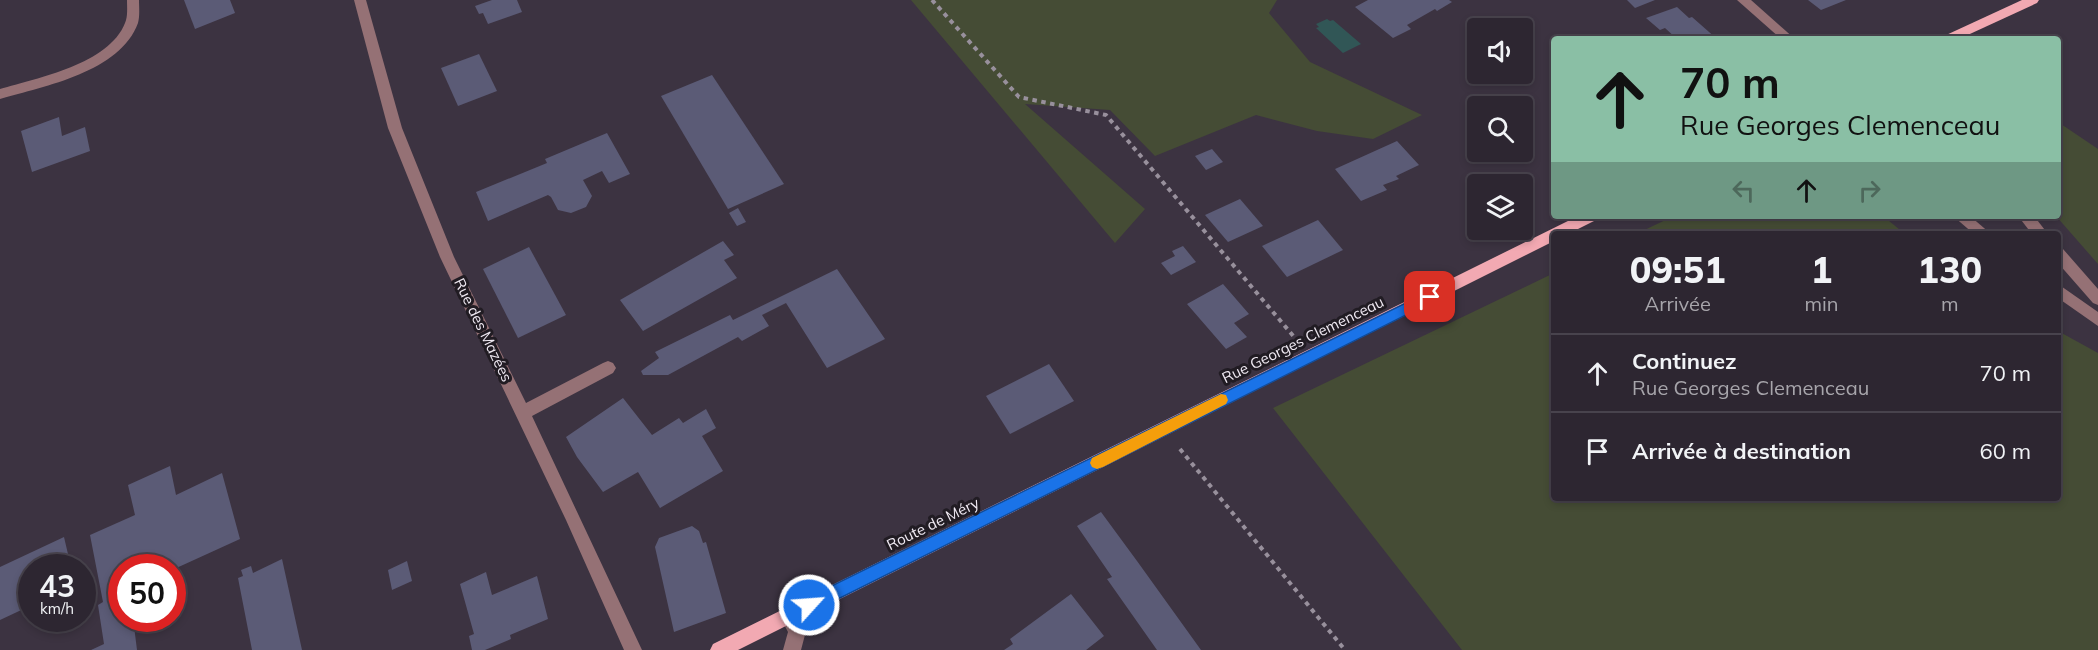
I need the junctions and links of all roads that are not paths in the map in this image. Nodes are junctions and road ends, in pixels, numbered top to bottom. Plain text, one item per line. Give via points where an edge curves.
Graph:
1 (133, 0) edge
2 (360, 0) edge
3 (1743, 0) edge
4 (2033, 0) edge
5 (1785, 36) edge
6 (1955, 36) edge
7 (0, 94) edge
8 (1585, 219) edge
9 (1964, 219) edge
10 (2028, 219) edge
11 (1560, 231) edge
12 (1980, 231) edge
13 (2038, 231) edge
14 (1551, 236) edge
15 (2061, 257) edge
16 (2061, 292) edge
17 (2098, 299) edge
18 (2098, 320) edge
19 (608, 368) dead end
20 (522, 413) junction
21 (1164, 430) joint
22 (788, 615) junction
23 (633, 650) edge
24 (719, 650) edge
25 (792, 650) edge

1 - 7 street via 130,26 123,40 108,54 84,67
2 - 20 street, Rue des Mazées via 395,128 447,257
3 - 5 street
4 - 6 main road
8 - 11 main road, Rue Georges Clemenceau
9 - 12 street
10 - 13 street
14 - 21 main road, Rue Georges Clemenceau
15 - 17 street
16 - 18 street
19 - 20 street
20 - 23 street, Rue des Mazées
21 - 22 main road, Route de Méry
22 - 24 main road, Route de Méry
22 - 25 street via 797,631

